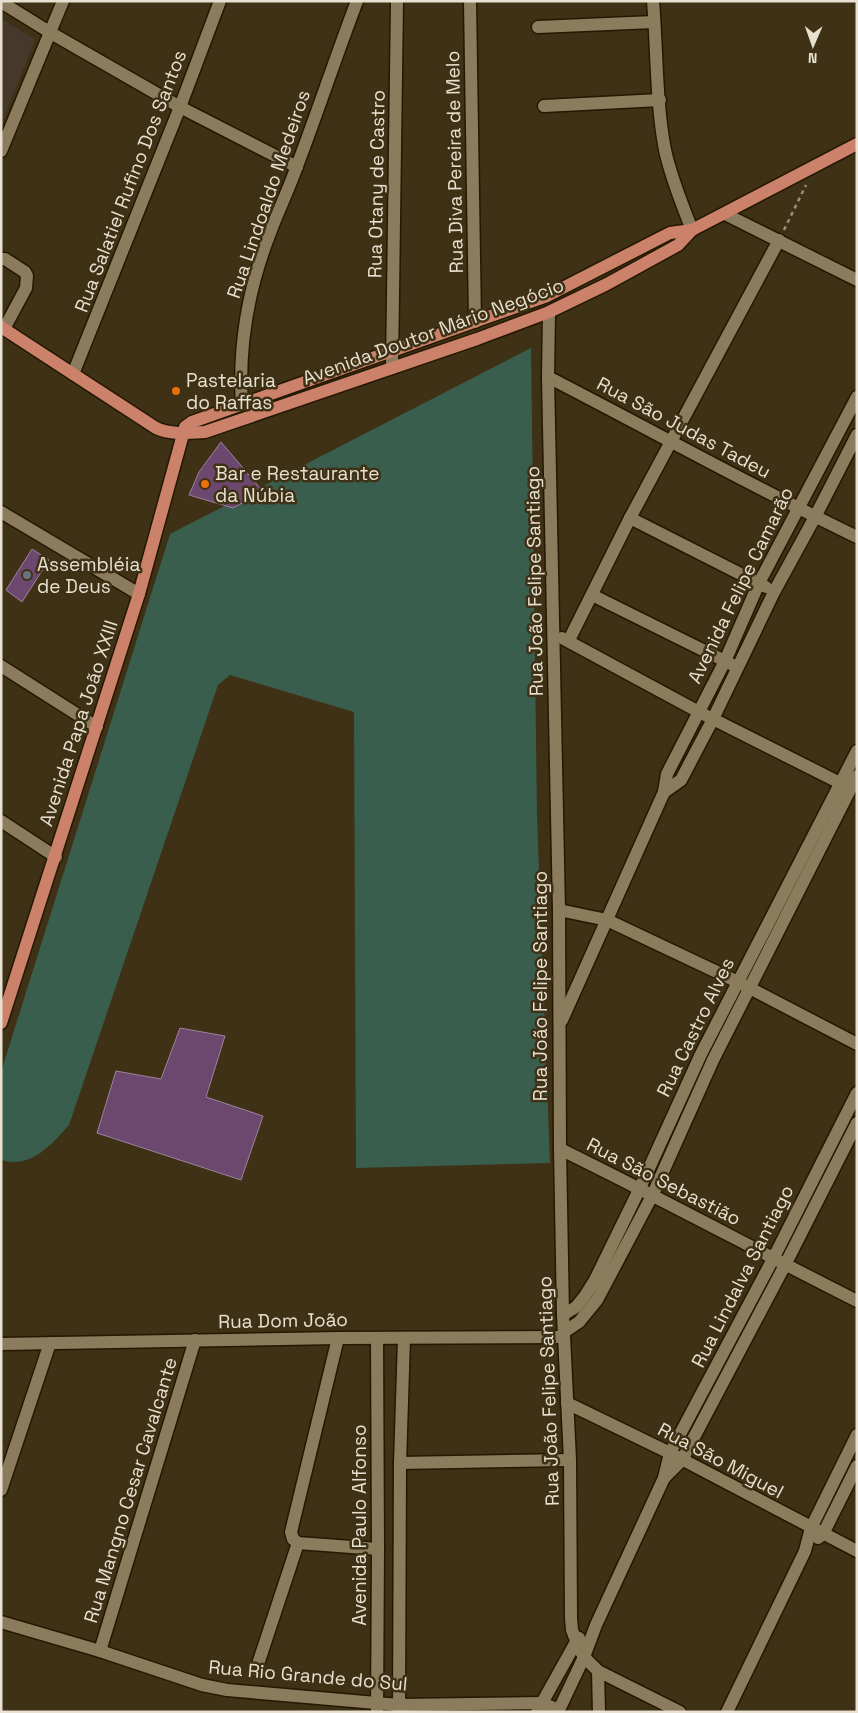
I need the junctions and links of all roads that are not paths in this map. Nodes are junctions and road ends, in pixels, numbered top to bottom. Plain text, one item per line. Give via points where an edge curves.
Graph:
1 (63, 1) edge
2 (220, 1) edge
3 (357, 1) edge
4 (397, 1) edge
5 (470, 1) edge
6 (653, 1) edge
7 (1, 2) edge
8 (654, 22) junction
9 (538, 27) dead end
10 (50, 33) junction
11 (660, 100) junction
12 (544, 106) dead end
13 (180, 107) junction
14 (857, 144) edge
15 (1, 151) edge
16 (296, 168) junction
17 (725, 214) junction
18 (692, 230) junction
19 (779, 240) junction
20 (1, 259) edge
21 (857, 280) edge
22 (549, 312) junction
23 (475, 322) junction
24 (3, 328) edge
25 (393, 350) junction
26 (392, 368) junction
27 (73, 374) junction
28 (548, 377) junction
29 (857, 397) edge
30 (242, 405) junction
31 (184, 433) junction
32 (857, 435) edge
33 (671, 440) junction
34 (798, 508) junction
35 (1, 512) edge
36 (815, 517) junction
37 (630, 518) junction
38 (857, 537) edge
39 (759, 584) junction
40 (774, 592) junction
41 (139, 594) junction
42 (592, 595) junction
43 (553, 634) junction
44 (569, 640) junction
45 (725, 661) junction
46 (1, 666) edge
47 (738, 668) junction
48 (699, 712) junction
49 (713, 719) junction
50 (97, 727) junction
51 (857, 751) edge
52 (857, 776) edge
53 (849, 788) edge
54 (664, 792) junction
55 (1, 822) edge
56 (56, 857) junction
57 (559, 910) junction
58 (606, 920) junction
59 (743, 985) junction
60 (4, 1002) edge
61 (1, 1023) edge
62 (560, 1025) junction
63 (857, 1044) edge
64 (701, 1054) junction
65 (713, 1060) junction
66 (857, 1093) edge
67 (857, 1124) edge
68 (560, 1149) junction
69 (640, 1188) junction
70 (653, 1194) junction
71 (773, 1259) junction
72 (786, 1265) junction
73 (857, 1301) edge
74 (563, 1315) junction
75 (564, 1334) junction
76 (338, 1338) junction
77 (377, 1339) junction
78 (404, 1339) junction
79 (195, 1340) junction
80 (50, 1343) junction
81 (1, 1344) edge
82 (567, 1403) junction
83 (857, 1435) edge
84 (670, 1453) junction
85 (570, 1460) junction
86 (682, 1460) junction
87 (400, 1463) junction
88 (857, 1466) edge
89 (664, 1478) junction
90 (1, 1490) edge
91 (817, 1531) junction
92 (298, 1543) junction
93 (378, 1549) junction
94 (857, 1551) edge
95 (1, 1622) edge
96 (596, 1624) junction
97 (576, 1642) junction
98 (100, 1651) junction
99 (584, 1656) junction
100 (256, 1670) dead end
101 (598, 1671) junction
102 (539, 1707) edge
103 (377, 1708) edge
104 (399, 1708) edge
105 (558, 1711) edge
106 (599, 1712) edge
107 (680, 1712) edge
108 (727, 1712) edge

1 - 10 street
2 - 13 street, Rua Salatiel Rufino Dos Santos
3 - 16 street, Rua Lindoaldo Medeiros
4 - 25 street, Rua Otany de Castro
5 - 23 street, Rua Diva Pereira de Melo
6 - 8 street
7 - 10 street
8 - 9 street
8 - 11 street
10 - 13 street
10 - 15 street
11 - 12 street
11 - 18 street via 670,171
13 - 16 street
13 - 27 street, Rua Salatiel Rufino Dos Santos
14 - 17 main road, Avenida Doutor Mário Negócio
16 - 30 street, Rua Lindoaldo Medeiros via 269,234 245,316 240,377
17 - 18 main road, Avenida Doutor Mário Negócio
17 - 19 street
18 - 22 main road, Avenida Doutor Mário Negócio via 678,245
18 - 23 main road, Avenida Doutor Mário Negócio via 670,233 546,296
19 - 21 street
19 - 33 street, Rua João Felipe Santiago
20 - 24 street via 24,272 28,283
22 - 26 main road, Avenida Doutor Mário Negócio
22 - 28 street, Rua João Felipe Santiago
23 - 25 main road, Avenida Doutor Mário Negócio
24 - 27 main road
25 - 26 street, Rua Otany de Castro
25 - 30 main road, Avenida Doutor Mário Negócio
26 - 31 main road, Avenida Doutor Mário Negócio via 205,432
27 - 31 main road via 156,428
28 - 33 street, Rua São Judas Tadeu
28 - 43 street, Rua João Felipe Santiago
29 - 34 street, Avenida Felipe Camarão
30 - 31 main road, Avenida Doutor Mário Negócio via 189,424
31 - 41 main road, Avenida Papa João XXIII
32 - 36 street, Avenida Felipe Camarão
33 - 34 street, Rua São Judas Tadeu
33 - 37 street, Rua João Felipe Santiago
34 - 36 street, Rua São Judas Tadeu
34 - 39 street, Avenida Felipe Camarão
35 - 41 street
36 - 38 street, Rua São Judas Tadeu
36 - 40 street, Avenida Felipe Camarão
37 - 39 street
37 - 42 street, Rua João Felipe Santiago
39 - 40 street
39 - 45 street, Avenida Felipe Camarão
40 - 47 street, Avenida Felipe Camarão
41 - 50 main road, Avenida Papa João XXIII
42 - 44 street, Rua João Felipe Santiago
42 - 45 street
43 - 44 street
43 - 57 street, Rua João Felipe Santiago
44 - 48 street
45 - 47 street
45 - 48 street, Avenida Felipe Camarão
46 - 50 street
47 - 49 street, Avenida Felipe Camarão
48 - 49 street
48 - 54 street, Avenida Felipe Camarão via 667,774
49 - 53 street
49 - 54 street, Avenida Felipe Camarão via 680,780
50 - 56 main road, Avenida Papa João XXIII
51 - 53 street, Rua Castro Alves
52 - 53 street, Rua Castro Alves
53 - 59 street, Rua Castro Alves
54 - 58 street, Avenida Felipe Camarão
55 - 56 street
56 - 60 main road, Avenida Papa João XXIII
57 - 58 street
57 - 62 street, Rua João Felipe Santiago
58 - 59 street
58 - 62 street, Avenida Felipe Camarão
59 - 63 street
59 - 64 street, Rua Castro Alves
59 - 65 street, Rua Castro Alves
60 - 61 main road, Avenida Papa João XXIII
62 - 68 street, Rua João Felipe Santiago
64 - 65 street
64 - 69 street, Rua Castro Alves
65 - 70 street, Rua Castro Alves
66 - 71 street, Rua Lindalva Santiago
67 - 72 street, Rua Lindalva Santiago
68 - 69 street, Rua São Sebastião
68 - 74 street, Rua João Felipe Santiago
69 - 70 street, Rua São Sebastião
69 - 74 street, Rua Castro Alves via 595,1280 576,1307
70 - 71 street, Rua São Sebastião
70 - 75 street, Rua Castro Alves via 597,1300
71 - 72 street, Rua São Sebastião
71 - 84 street, Rua Lindalva Santiago
72 - 73 street, Rua São Sebastião
72 - 86 street, Rua Lindalva Santiago
74 - 75 street, Rua João Felipe Santiago
75 - 78 street, Rua Dom João
75 - 82 street, Rua João Felipe Santiago
76 - 77 street, Rua Dom João
76 - 79 street, Rua Dom João
76 - 92 street via 291,1532
77 - 78 street, Rua Dom João
77 - 93 street, Avenida Paulo Alfonso
78 - 87 street
79 - 80 street, Rua Dom João
79 - 98 street, Rua Mangno Cesar Cavalcante
80 - 81 street, Rua Dom João
80 - 90 street
82 - 84 street, Rua São Miguel
82 - 85 street, Rua João Felipe Santiago
83 - 91 street
84 - 86 street, Rua São Miguel
84 - 89 street, Rua Lindalva Santiago
85 - 87 street
85 - 97 street, Rua João Felipe Santiago via 571,1618
86 - 89 street, Rua Lindalva Santiago
86 - 91 street, Rua São Miguel
87 - 104 street
88 - 91 street
89 - 96 street, Rua Lindalva Santiago
91 - 94 street, Rua São Miguel
91 - 108 street
92 - 93 street
92 - 100 street
93 - 103 street, Avenida Paulo Alfonso
95 - 98 street, Rua Rio Grande do Sul
96 - 97 street, Rua Lindalva Santiago
96 - 99 street, Rua Lindalva Santiago
97 - 99 street, Rua João Felipe Santiago
97 - 102 street, Rua Lindalva Santiago
98 - 103 street, Rua Rio Grande do Sul via 202,1686
99 - 101 street, Rua João Felipe Santiago
99 - 105 street, Rua Lindalva Santiago
101 - 106 street
101 - 107 street
102 - 104 street, Rua Rio Grande do Sul
102 - 105 street, Rua Rio Grande do Sul
103 - 104 street, Rua Rio Grande do Sul

